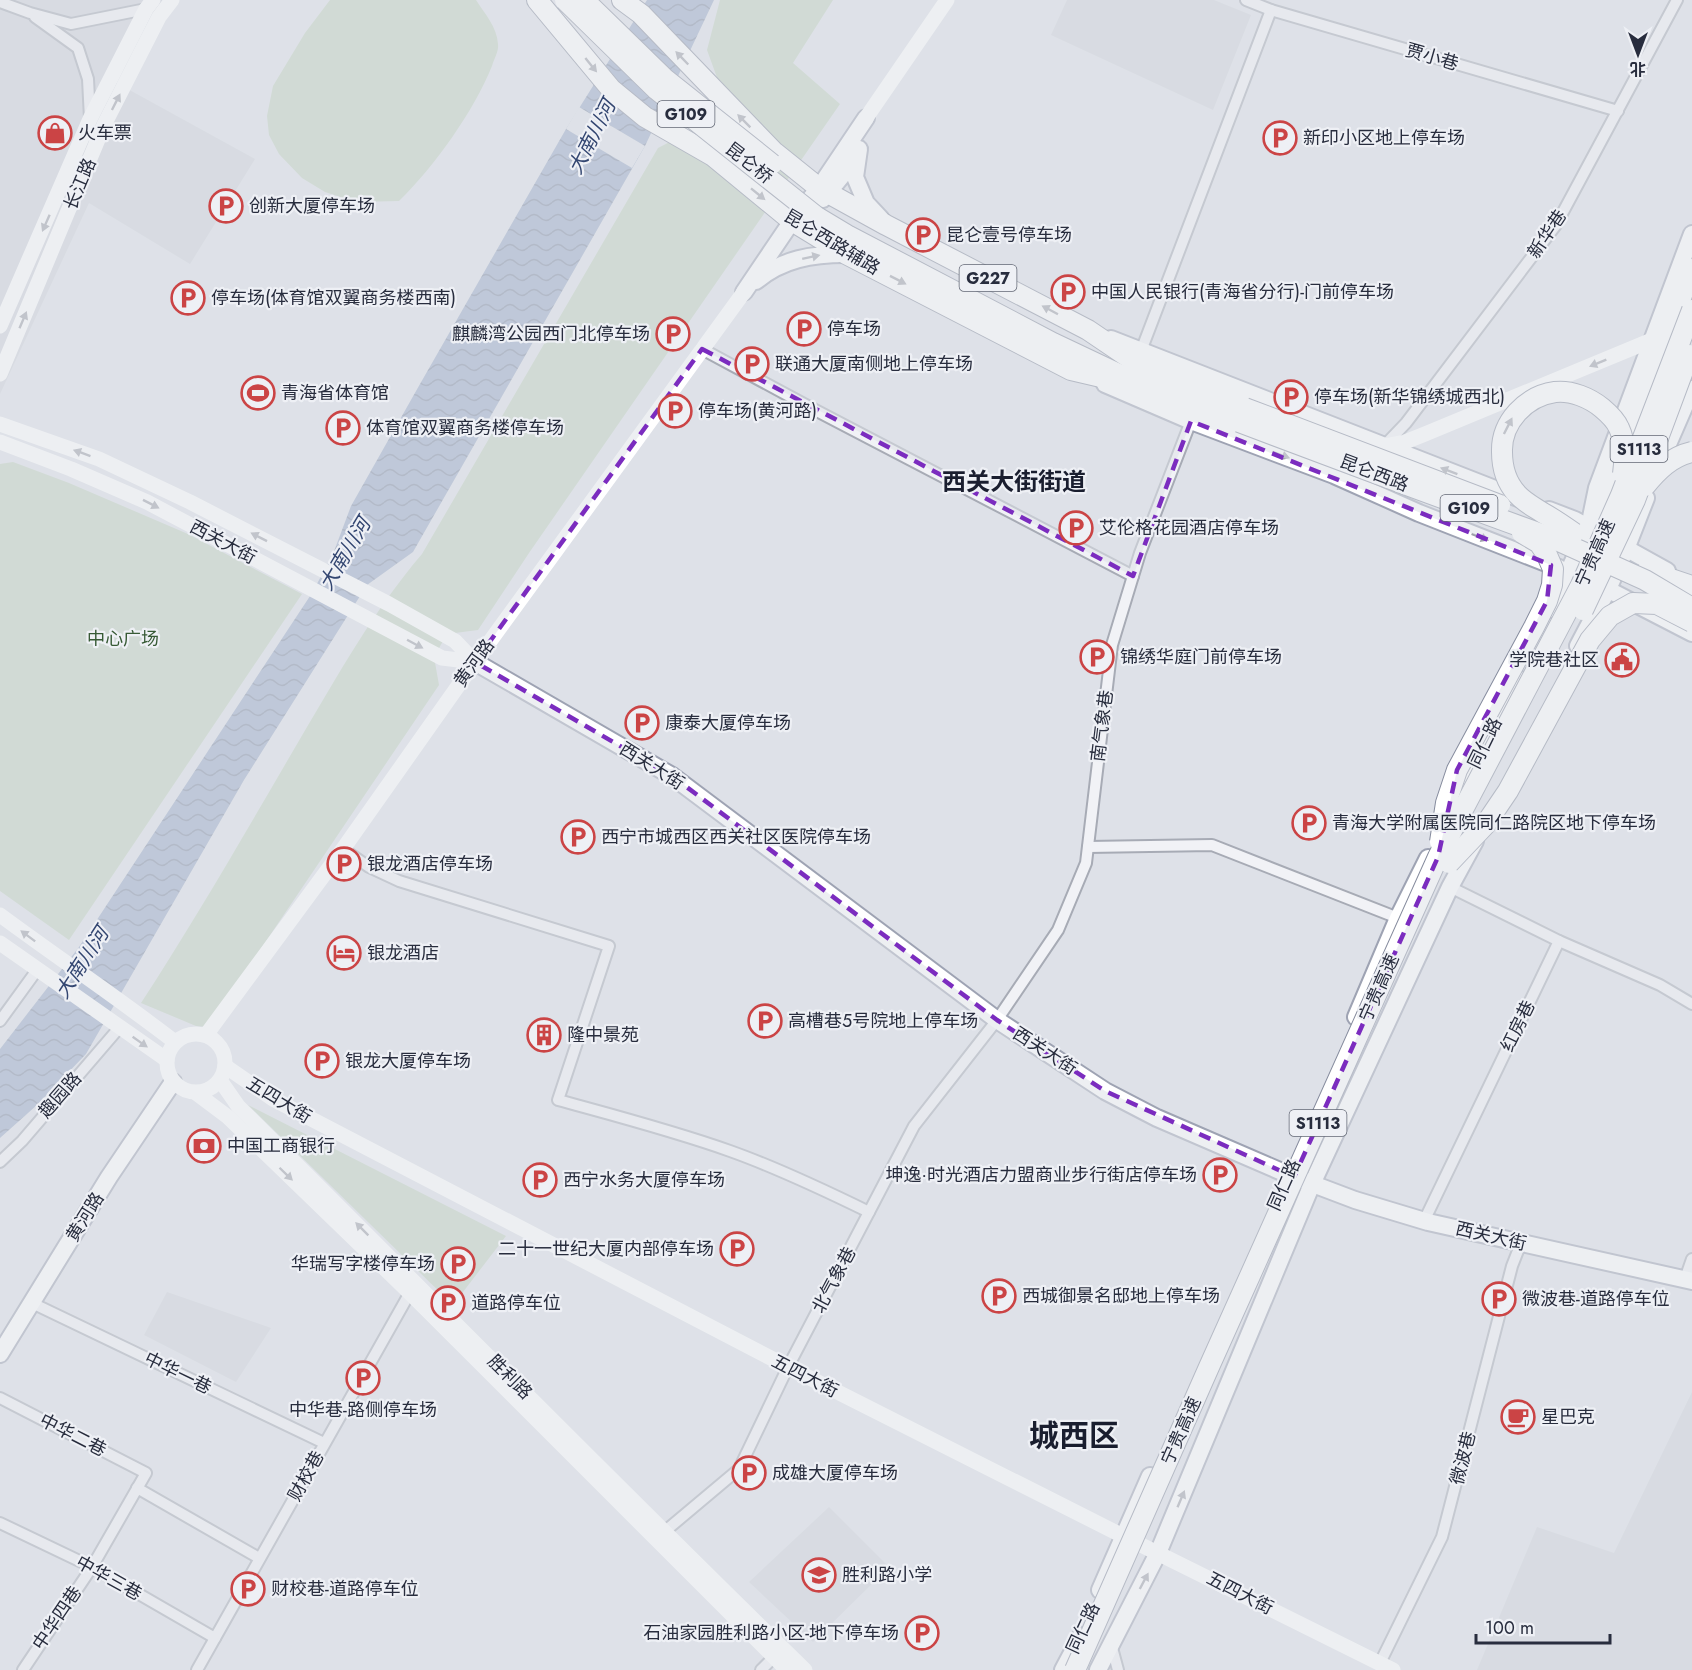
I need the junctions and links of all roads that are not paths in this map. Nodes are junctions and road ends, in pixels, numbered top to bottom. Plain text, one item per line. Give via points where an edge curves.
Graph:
1 (172, 0) edge
2 (537, 0) edge
3 (564, 0) edge
4 (584, 0) edge
5 (622, 0) edge
6 (946, 0) edge
7 (1246, 0) edge
8 (1677, 0) edge
9 (0, 2) edge
10 (149, 5) edge
11 (1271, 10) junction
12 (30, 13) junction
13 (1618, 111) junction
14 (866, 118) junction
15 (90, 119) junction
16 (823, 191) junction
17 (797, 224) junction
18 (886, 225) junction
19 (1692, 234) edge
20 (846, 254) junction
21 (769, 270) junction
22 (1692, 270) edge
23 (744, 292) junction
24 (1692, 310) edge
25 (0, 326) edge
26 (1088, 330) junction
27 (1056, 337) junction
28 (1652, 340) junction
29 (1692, 347) edge
30 (702, 349) junction
31 (1141, 351) junction
32 (1071, 370) junction
33 (0, 374) edge
34 (1151, 381) junction
35 (1692, 389) edge
36 (1244, 408) junction
37 (1191, 421) junction
38 (0, 424) edge
39 (0, 442) edge
40 (1258, 446) junction
41 (1384, 446) junction
42 (1692, 452) edge
43 (1412, 487) junction
44 (1628, 498) junction
45 (1581, 530) junction
46 (1626, 549) junction
47 (1647, 571) junction
48 (1569, 572) junction
49 (1133, 576) junction
50 (1692, 585) edge
51 (1608, 589) junction
52 (1692, 595) edge
53 (1692, 608) edge
54 (1692, 622) edge
55 (1692, 633) edge
56 (475, 662) junction
57 (1088, 847) junction
58 (343, 849) junction
59 (1444, 860) junction
60 (1450, 887) junction
61 (0, 915) edge
62 (1398, 918) junction
63 (1559, 941) junction
64 (0, 943) edge
65 (42, 973) junction
66 (1692, 1004) edge
67 (997, 1020) junction
68 (0, 1021) edge
69 (116, 1025) junction
70 (206, 1035) junction
71 (175, 1042) junction
72 (167, 1060) junction
73 (223, 1073) junction
74 (173, 1083) junction
75 (196, 1093) junction
76 (0, 1162) edge
77 (1289, 1175) junction
78 (1312, 1184) junction
79 (869, 1212) junction
80 (1424, 1221) junction
81 (1521, 1243) junction
82 (1692, 1259) edge
83 (1688, 1280) edge
84 (412, 1287) junction
85 (32, 1303) junction
86 (0, 1354) edge
87 (788, 1367) junction
88 (0, 1398) edge
89 (324, 1443) junction
90 (146, 1473) joint
91 (137, 1488) junction
92 (0, 1523) edge
93 (664, 1532) junction
94 (1123, 1536) junction
95 (1158, 1553) junction
96 (259, 1558) junction
97 (92, 1567) junction
98 (215, 1638) junction
99 (1111, 1644) junction
100 (774, 1657) junction
101 (1387, 1667) edge
102 (23, 1670) edge
103 (197, 1670) edge
104 (761, 1670) edge
105 (787, 1670) edge
106 (805, 1670) edge
107 (1063, 1670) edge
108 (1075, 1670) edge
109 (1089, 1670) edge
110 (1098, 1670) edge
111 (1118, 1670) edge

33 -> 1 main road, 长江路 via 104,125
2 -> 17 highway, 昆仑西路辅路 / G227 via 611,89 645,117 713,156
3 - 27 highway, 昆仑桥 / G109, bridge via 657,90 817,216 847,235
4 - 27 highway, 昆仑桥 / G109, bridge via 664,78 826,207
16 -> 5 highway, G227 via 774,151 641,14
6 - 14 main road
7 - 11 street, 贾小巷
8 - 13 street, 新华巷
9 - 12 street
10 - 12 street via 71,24
10 - 15 main road, 长江路
11 - 13 street, 贾小巷
11 - 31 street
12 - 15 street via 78,48 88,79
13 - 41 street, 新华巷 via 1556,225 1406,423
14 - 16 main road via 841,177
14 - 18 main road via 855,177 866,202
15 -> 25 main road, 长江路
16 - 17 main road
16 - 18 highway, G227
17 - 20 highway, 昆仑西路辅路 / G227
17 - 21 main road
17 - 23 main road
26 -> 18 highway, G227
19 - 28 main road, 同仁路
21 -> 20 main road via 824,254
20 -> 32 highway, 昆仑西路辅路 / G227
21 - 23 main road
22 - 45 highway via 1598,512
23 - 30 main road, 黄河路
24 - 44 highway, 宁贵高速 / S1113, bridge
26 - 31 main road
26 - 34 highway, G227
27 - 34 highway, 昆仑西路 / G109
28 -> 41 main road via 1405,442
28 - 45 main road, 同仁路
29 - 44 highway, 宁贵高速 / S1113, bridge
30 - 49 street
30 - 56 main road, 黄河路
31 - 36 main road
32 - 34 highway, 昆仑西路辅路 / G227
32 - 37 main road
34 - 36 highway, 昆仑西路 / G109
34 - 40 main road via 1171,405 1209,419
35 - 46 main road, 同仁路
36 - 41 main road
36 - 43 highway, 昆仑西路 / G109, bridge
36 - 45 highway, 昆仑西路 / G109, bridge
37 - 40 main road
37 - 49 street, 南气象巷
56 -> 38 main road, 西关大街 via 455,642 190,502 99,459
39 -> 56 main road, 西关大街 via 147,502 442,658
40 -> 48 main road
45 -> 41 main road via 1575,520
42 - 44 highway, bridge via 1659,469
43 - 53 highway, 昆仑西路 / G109, bridge via 1552,537 1646,580
43 - 59 highway, bridge via 1431,499 1528,535 1539,543 1553,569 1547,601 1456,770 1446,803
45 -> 44 highway, bridge via 1534,508 1507,480 1502,466 1504,433 1524,405 1547,394 1564,392 1593,400 1608,412 1619,428 1624,449
44 - 59 highway, 宁贵高速 / S1113, bridge
45 - 46 main road
45 - 47 highway, 昆仑西路 / G109, bridge
45 - 48 main road, 同仁路
46 - 50 main road
46 - 51 main road, 同仁路
47 - 50 highway
47 - 52 highway, 昆仑西路 / G109
48 - 51 main road
48 - 62 main road, 同仁路
49 - 57 street, 南气象巷 via 1112,645
51 - 55 main road
51 - 60 main road, 同仁路
54 - 59 highway, bridge via 1657,604 1633,603 1610,616 1590,640 1508,791 1485,825
56 - 58 main road, 黄河路
56 - 67 main road, 西关大街 via 672,777
57 - 62 street via 1212,845
57 - 67 street, 南气象巷 via 1086,863 1058,930
58 - 70 main road, 黄河路
58 - 79 street via 399,881 609,946 558,1100 731,1152
59 - 108 highway, 宁贵高速 / S1113, bridge via 1219,1345
59 - 109 highway, 宁贵高速 / S1113
60 - 63 street
60 - 78 main road, 同仁路
71 -> 61 main road
62 - 77 main road, 同仁路
63 - 66 street via 1660,985
63 - 80 street, 红房巷
64 - 65 main road
65 - 68 street
65 - 69 main road
67 - 77 main road, 西关大街 via 1105,1091
67 - 79 street, 北气象巷 via 914,1126
69 -> 72 main road
69 - 76 street, 趣园路 via 22,1141
70 - 71 main road via 192,1034
70 - 73 main road via 224,1052
71 - 72 main road
72 - 74 main road
73 - 75 main road via 211,1089
84 -> 73 main road, 胜利路 via 238,1106
73 - 87 main road, 五四大街
74 - 75 main road
74 - 85 main road, 黄河路 via 109,1177
75 -> 84 main road, 胜利路 via 228,1117
77 - 78 main road, 西关大街
77 - 94 main road, 同仁路
78 - 80 main road, 西关大街
95 -> 78 main road, 同仁路
79 - 87 street, 北气象巷
80 - 81 main road, 西关大街
81 - 83 main road, 西关大街
81 - 101 street, 微波巷 via 1442,1537
82 - 83 street
84 - 89 street, 财校巷
84 - 93 main road, 胜利路
84 - 100 main road, 胜利路
85 - 86 main road, 黄河路
85 - 89 street, 中华一巷
87 - 93 street, 北气象巷 via 739,1469
87 - 94 main road, 五四大街
88 - 90 street, 中华二巷
89 - 96 street, 财校巷
90 - 91 street, 中华四巷
91 - 96 street
91 - 97 street, 中华四巷
92 - 97 street, 中华三巷
93 - 106 main road, 胜利路
94 - 95 main road, 五四大街
94 - 107 main road, 同仁路
99 -> 95 main road, 同仁路
95 - 101 main road, 五四大街
96 - 98 street, 财校巷
97 - 98 street, 中华三巷
97 - 102 street, 中华四巷
98 - 103 street, 财校巷
99 - 110 main road, 同仁路
99 - 111 street
100 - 104 street
100 - 105 main road, 胜利路

